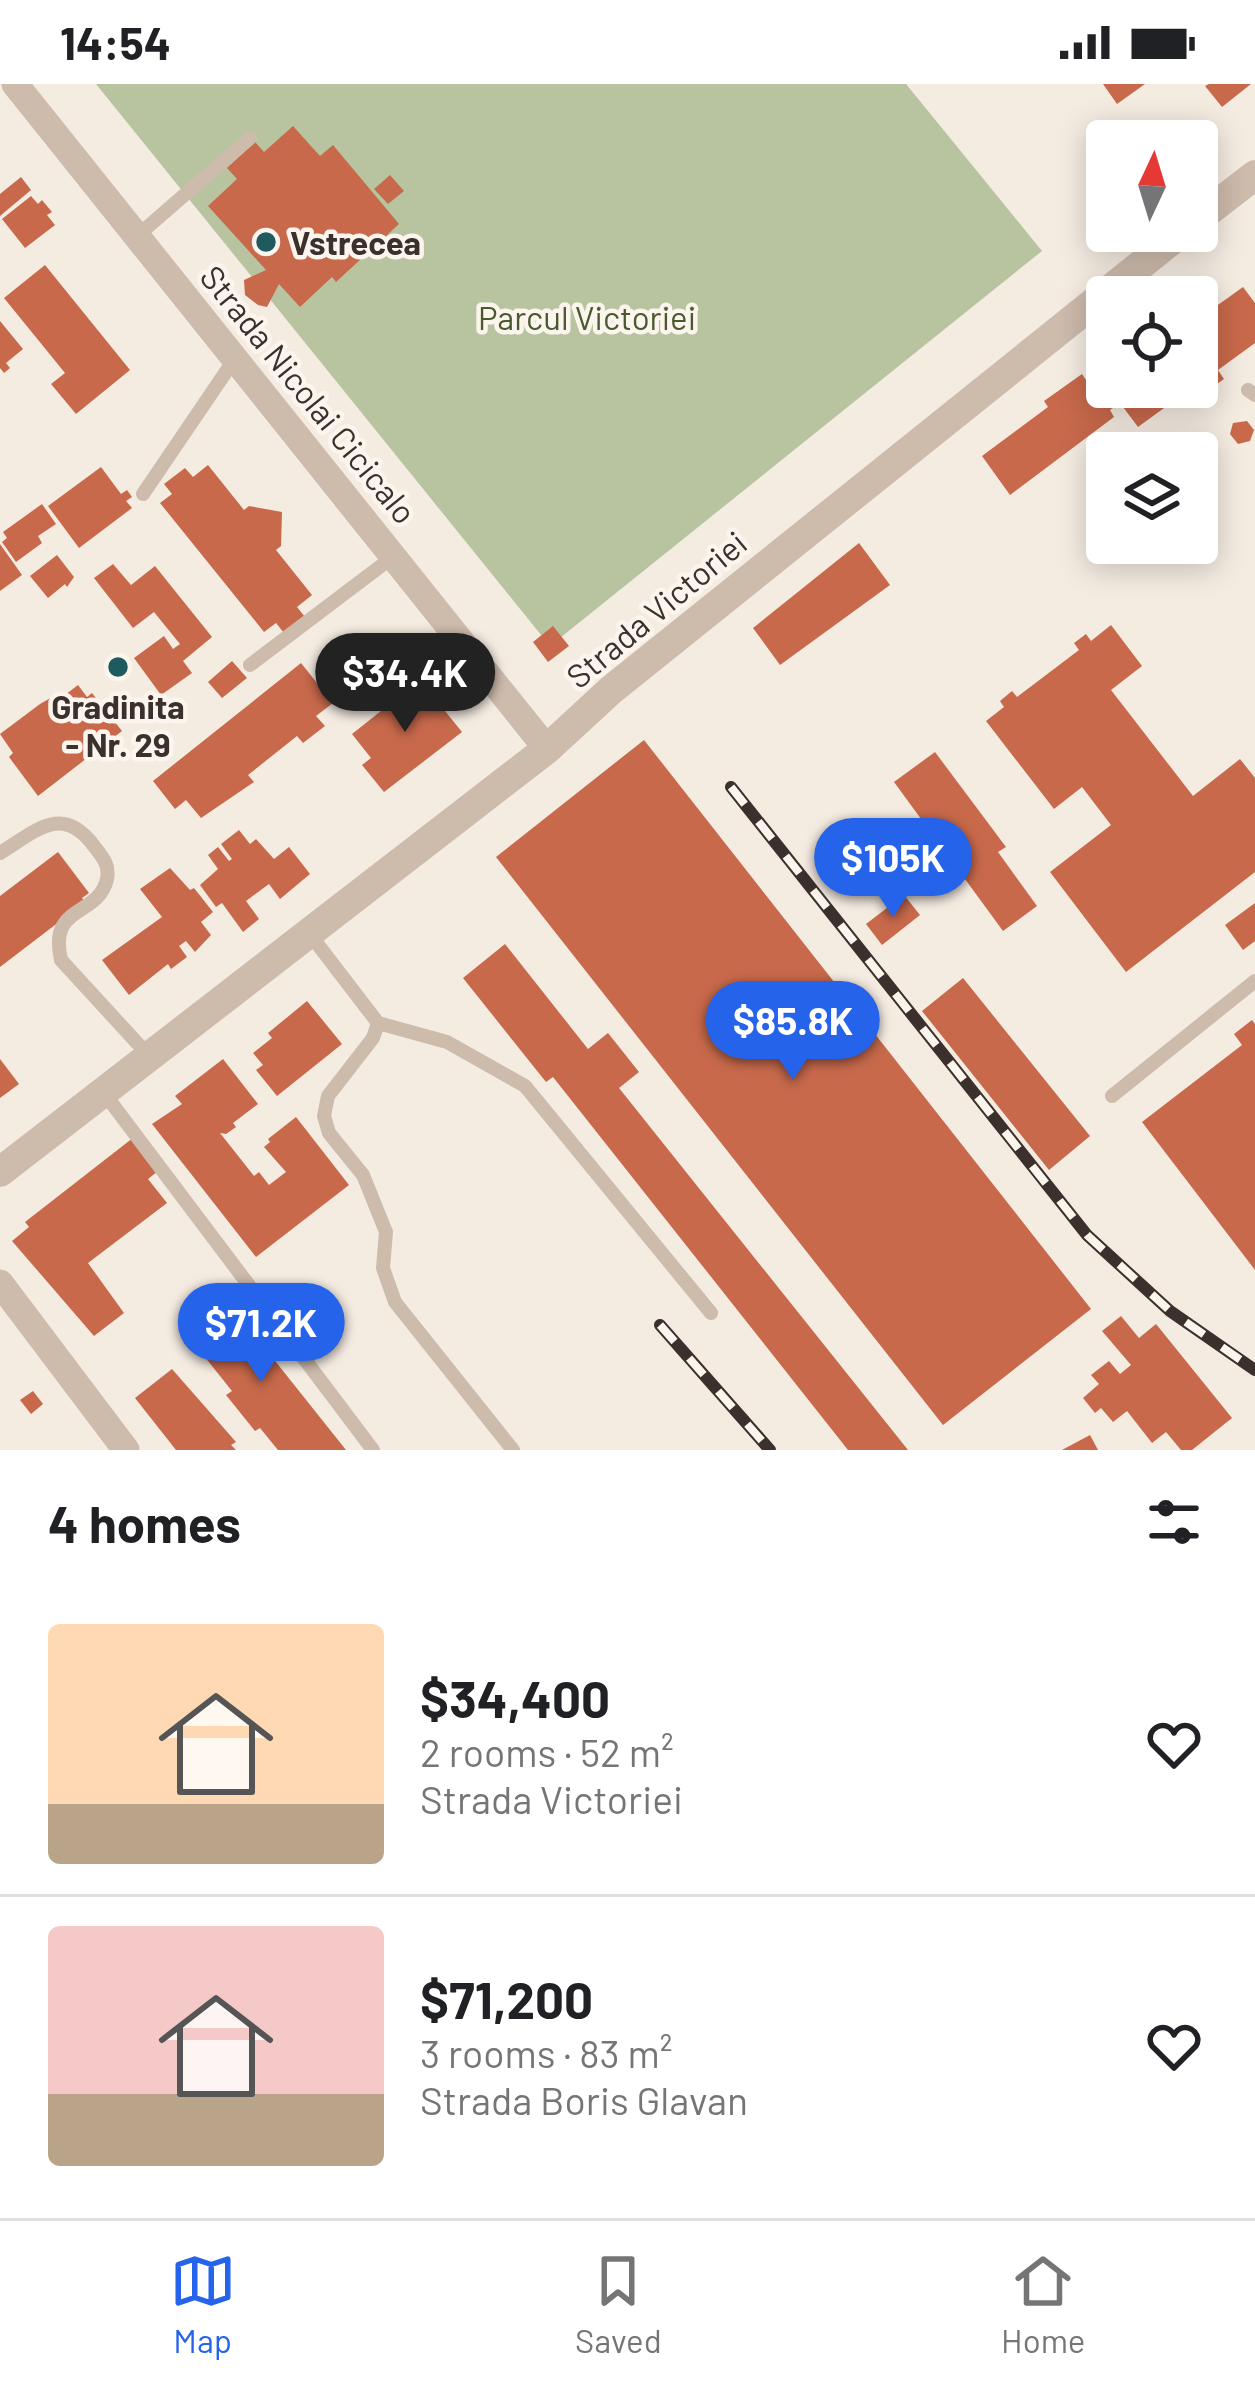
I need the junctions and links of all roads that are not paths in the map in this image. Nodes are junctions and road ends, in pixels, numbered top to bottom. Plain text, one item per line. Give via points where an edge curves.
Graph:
1 (15, 84) edge
2 (250, 138) dead end
3 (1255, 175) edge
4 (1218, 204) edge
5 (136, 237) junction
6 (1157, 252) edge
7 (234, 360) junction
8 (143, 494) dead end
9 (394, 556) junction
10 (250, 665) dead end
11 (547, 749) junction
12 (0, 853) edge
13 (309, 933) junction
14 (1255, 980) edge
15 (378, 1022) junction
16 (150, 1058) junction
17 (104, 1093) junction
18 (1112, 1096) dead end
19 (0, 1172) edge
20 (0, 1283) edge
21 (711, 1312) dead end
22 (126, 1450) edge
23 (373, 1450) edge
24 (512, 1450) edge

1 - 5 street, Strada Nicolai Cicicalo
2 - 5 lane
3 - 4 street
5 - 7 street, Strada Nicolai Cicicalo
6 - 11 street, Strada Victoriei
7 - 8 lane
7 - 9 street, Strada Nicolai Cicicalo
9 - 10 lane
9 - 11 street, Strada Nicolai Cicicalo
11 - 13 street, Strada Victoriei
12 - 16 lane via 61,821 79,826 107,863 101,892 63,922 56,939 61,960
13 - 15 lane
13 - 16 street, Strada Victoriei
14 - 18 lane
15 - 21 lane via 447,1042 525,1086
15 - 24 lane via 328,1096 329,1133 364,1175 386,1232 383,1268 395,1302
16 - 17 street, Strada Victoriei
17 - 19 street, Strada Victoriei
17 - 23 lane
20 - 22 street

